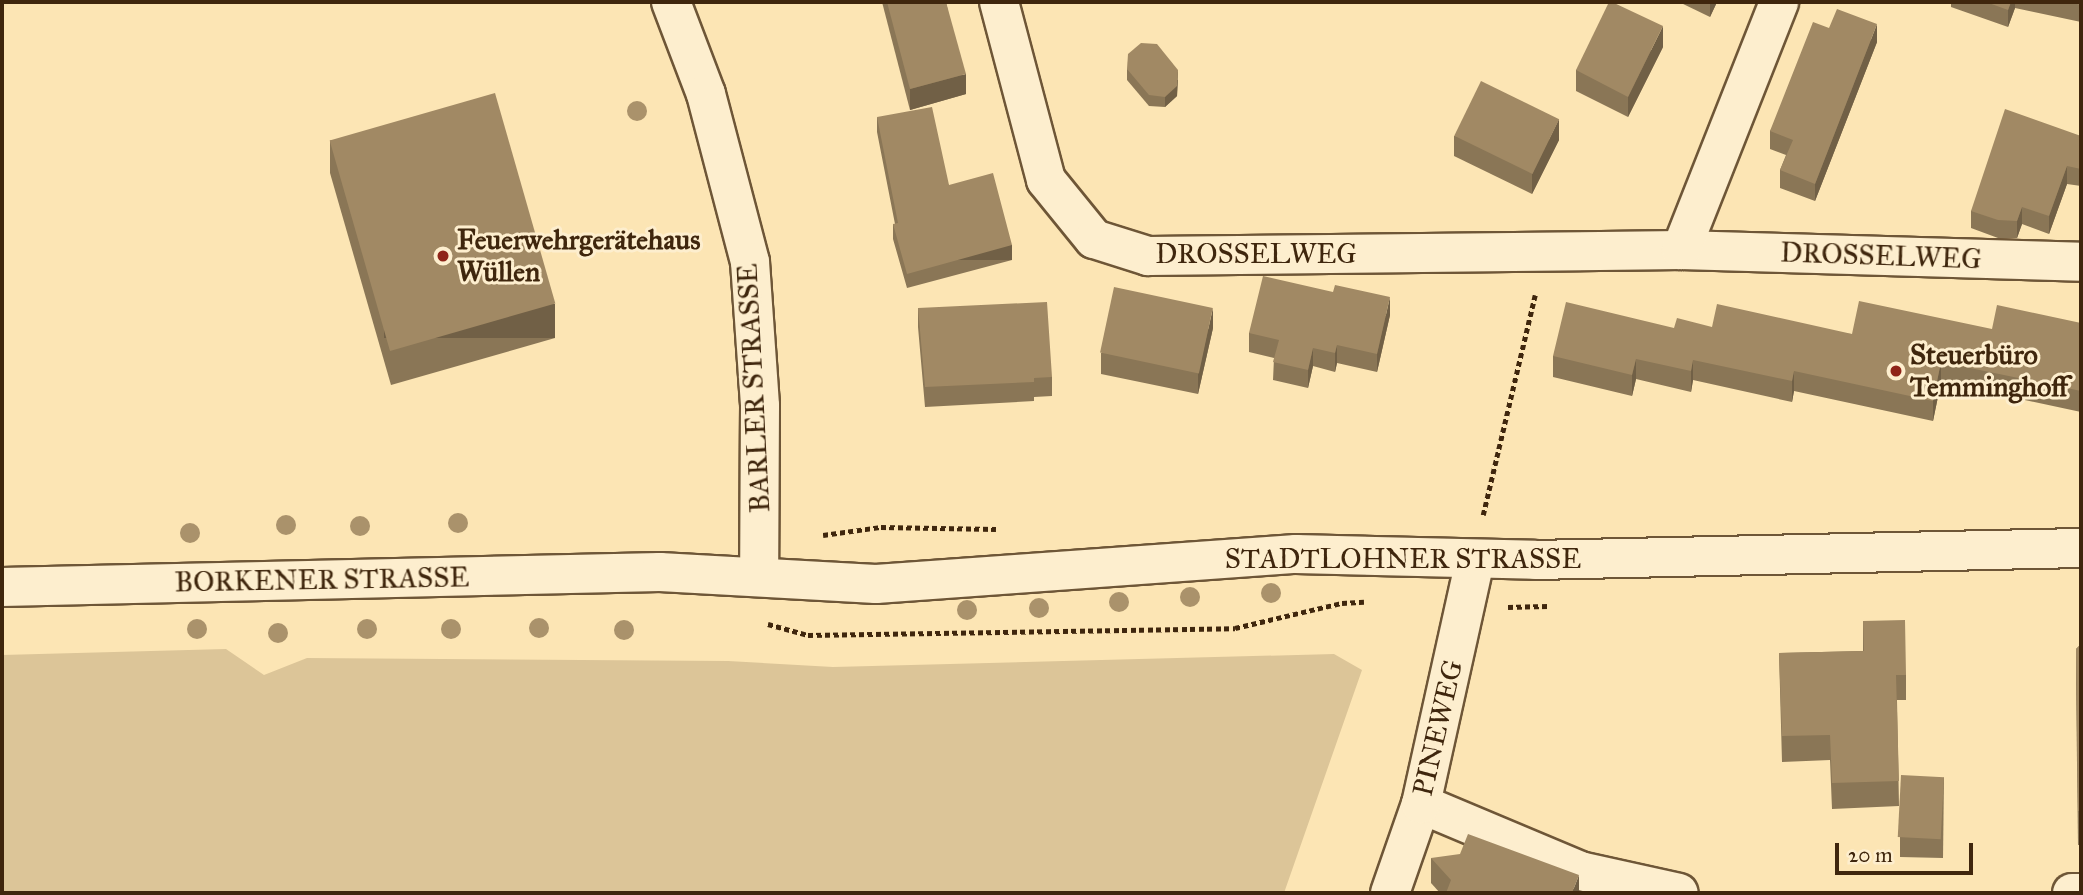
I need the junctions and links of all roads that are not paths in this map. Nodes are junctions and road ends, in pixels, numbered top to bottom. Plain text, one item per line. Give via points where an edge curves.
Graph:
1 (671, 2) edge
2 (999, 2) edge
3 (1779, 2) edge
4 (1681, 250) junction
5 (2081, 262) edge
6 (2081, 548) edge
7 (1475, 560) junction
8 (642, 572) joint
9 (760, 576) junction
10 (2, 587) edge
11 (1421, 804) junction
12 (1390, 893) edge
13 (1679, 893) edge
14 (2072, 893) edge
15 (2081, 893) edge

1 - 9 street, BARLER STRASSE via 706,94 750,262 760,406
2 - 4 street, DROSSELWEG via 1046,180 1094,239 1148,256
3 - 4 street
4 - 5 street, DROSSELWEG
6 - 7 street, STADTLOHNER STRASSE
7 - 9 street, STADTLOHNER STRASSE via 1296,554 876,584
7 - 11 street, PINEWEG
8 - 9 street, STADTLOHNER STRASSE
8 - 10 street, BORKENER STRASSE
11 - 12 street, PINEWEG
11 - 13 street via 1580,871
14 - 15 street

